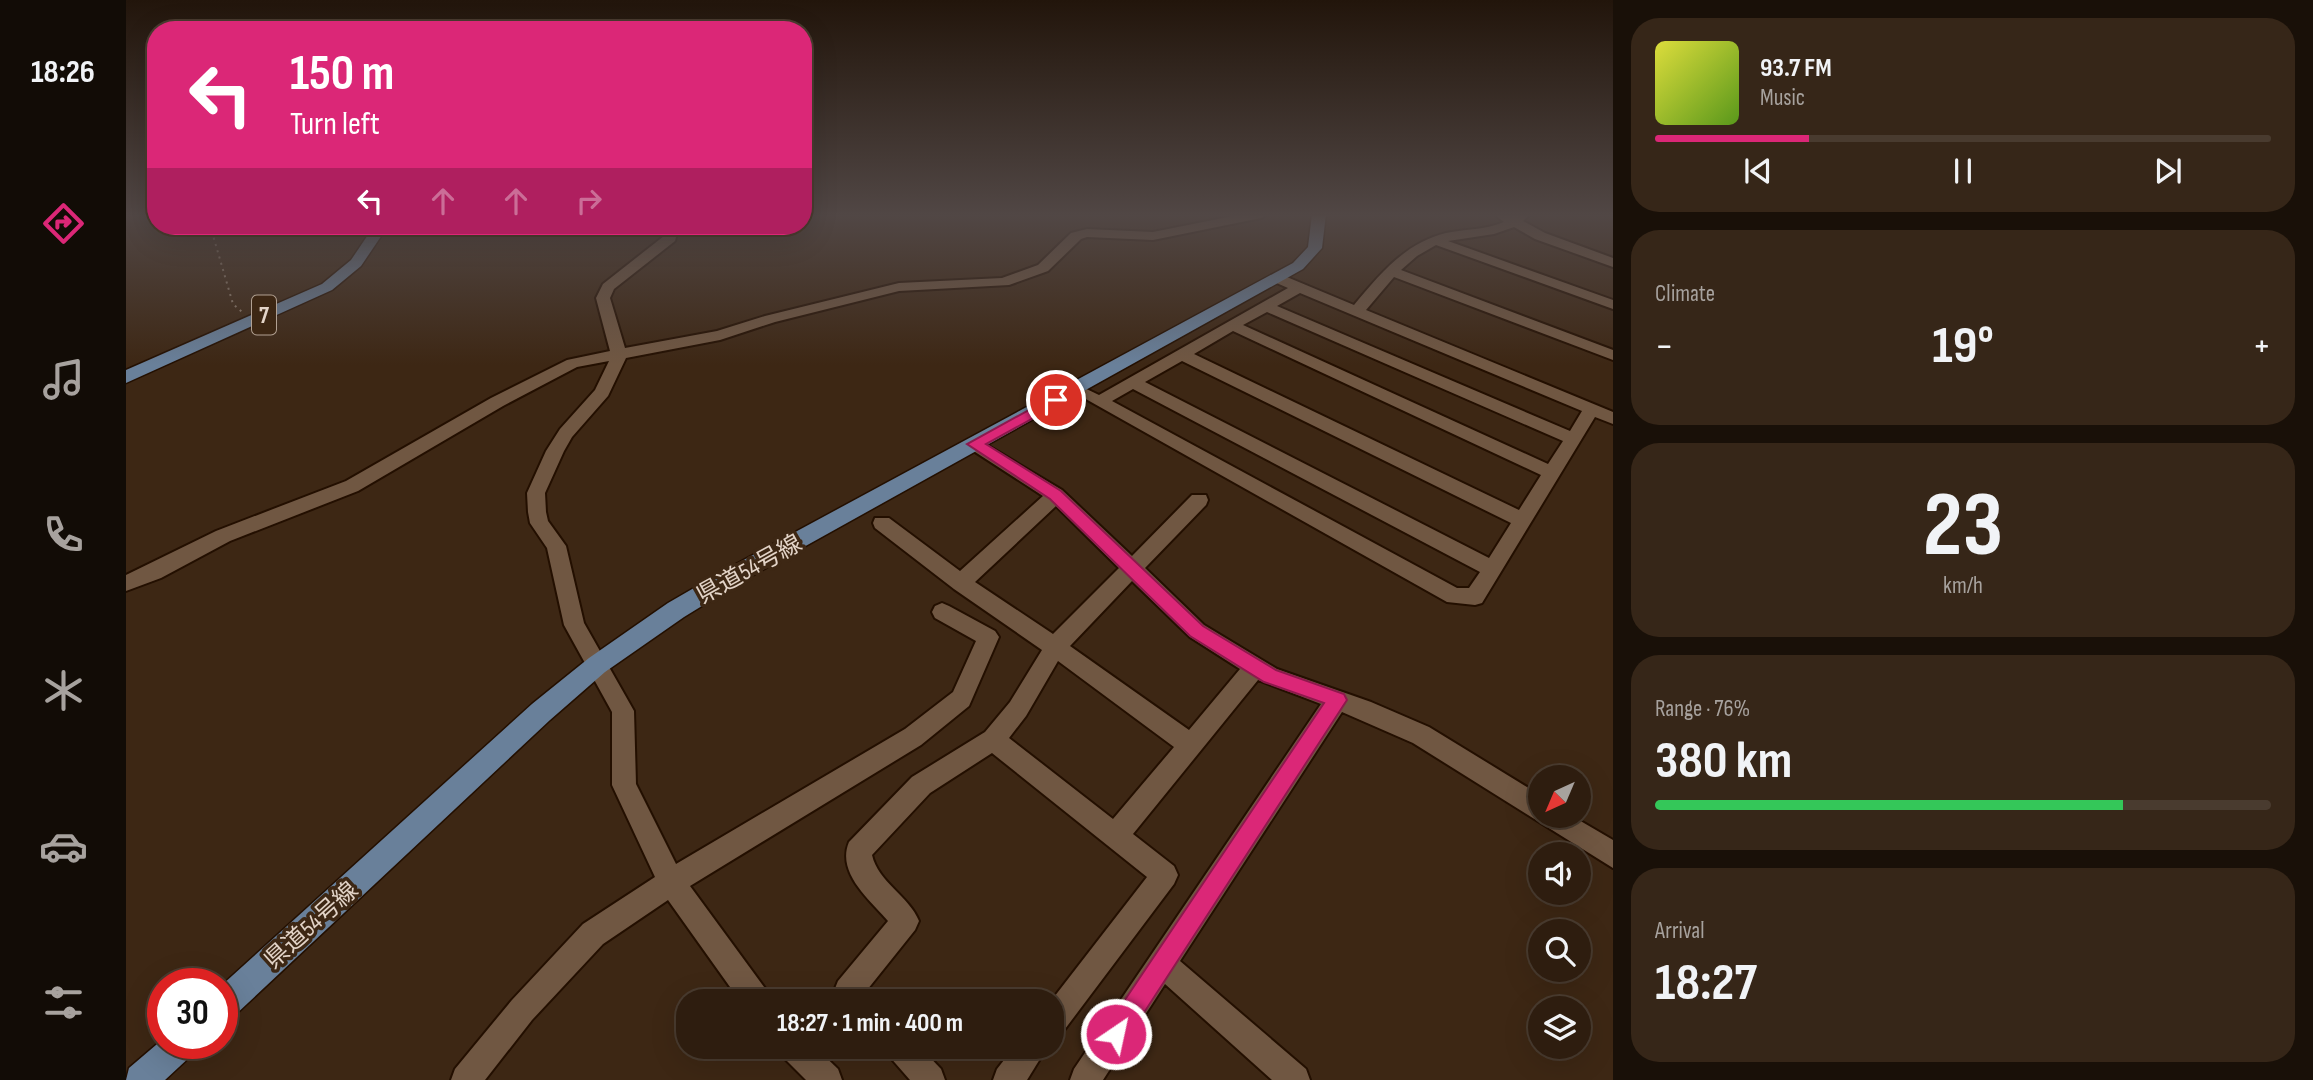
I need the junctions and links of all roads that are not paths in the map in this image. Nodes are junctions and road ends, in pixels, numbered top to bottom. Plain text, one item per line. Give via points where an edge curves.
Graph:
1 (353, 264) edge
2 (637, 264) edge
3 (1047, 264) edge
4 (1300, 264) edge
5 (1397, 264) edge
6 (1500, 264) edge
7 (1391, 271) junction
8 (1277, 278) junction
9 (1299, 287) junction
10 (1613, 305) edge
11 (1266, 306) junction
12 (1357, 311) junction
13 (1231, 325) junction
14 (1181, 354) junction
15 (1613, 355) edge
16 (619, 356) junction
17 (126, 377) edge
18 (1132, 382) junction
19 (1076, 388) junction
20 (1100, 401) junction
21 (1591, 410) junction
22 (1613, 418) edge
23 (1573, 439) junction
24 (975, 444) junction
25 (1552, 473) junction
26 (1056, 495) junction
27 (1199, 500) dead end
28 (1523, 520) junction
29 (882, 523) dead end
30 (1131, 568) junction
31 (1494, 570) junction
32 (126, 583) edge
33 (961, 583) junction
34 (942, 612) dead end
35 (1055, 647) junction
36 (597, 665) junction
37 (1255, 667) junction
38 (1337, 700) junction
39 (992, 740) junction
40 (1191, 745) junction
41 (1528, 801) edge
42 (1569, 828) edge
43 (1115, 836) junction
44 (1613, 855) edge
45 (671, 882) junction
46 (1163, 964) junction
47 (748, 989) edge
48 (850, 989) edge
49 (238, 991) edge
50 (1064, 1007) edge
51 (164, 1059) edge
52 (805, 1059) edge
53 (911, 1059) edge
54 (1024, 1059) edge
55 (141, 1080) edge
56 (466, 1080) edge
57 (827, 1080) edge
58 (930, 1080) edge
59 (1009, 1080) edge
60 (1085, 1080) edge
61 (1295, 1080) edge

1 - 17 main road, 7 via 316,293
2 - 16 street via 608,287 603,298
3 - 16 street via 1003,282 899,287 720,335
4 - 8 main road, 県道54号線
5 - 7 street
6 - 10 street
7 - 12 street
7 - 15 street
8 - 9 street
8 - 19 main road, 県道54号線
9 - 11 street
9 - 12 street
11 - 13 street
11 - 23 street
12 - 21 street
13 - 14 street
13 - 25 street
14 - 18 street
14 - 28 street
16 - 32 street via 573,362 352,486 223,536
16 - 36 street via 602,392 555,451 536,493 539,523 556,545 574,625
18 - 20 street
18 - 31 street
19 - 20 street
19 - 24 main road, 県道54号線
20 - 31 street via 1454,596 1475,597
21 - 22 street
21 - 23 street
23 - 25 street
24 - 26 street
24 - 36 main road, 県道54号線 via 733,576
25 - 28 street
26 - 30 street
26 - 33 street
27 - 30 street
28 - 31 street
29 - 33 street
30 - 35 street
30 - 37 street via 1197,631
33 - 35 street
34 - 45 street via 988,637 961,699 913,737
35 - 39 street via 1018,709
35 - 40 street
36 - 45 street via 623,711 624,785
36 - 49 main road, 県道54号線
37 - 38 street
37 - 40 street
38 - 41 street via 1421,734
38 - 46 street
39 - 43 street
39 - 48 street via 920,785 858,851 863,873 906,921
40 - 43 street
42 - 44 street
43 - 50 street via 1165,875
45 - 47 street
45 - 56 street via 593,934 522,1010
46 - 60 street
46 - 61 street
51 - 55 main road
52 - 57 street
53 - 58 street
54 - 59 street

